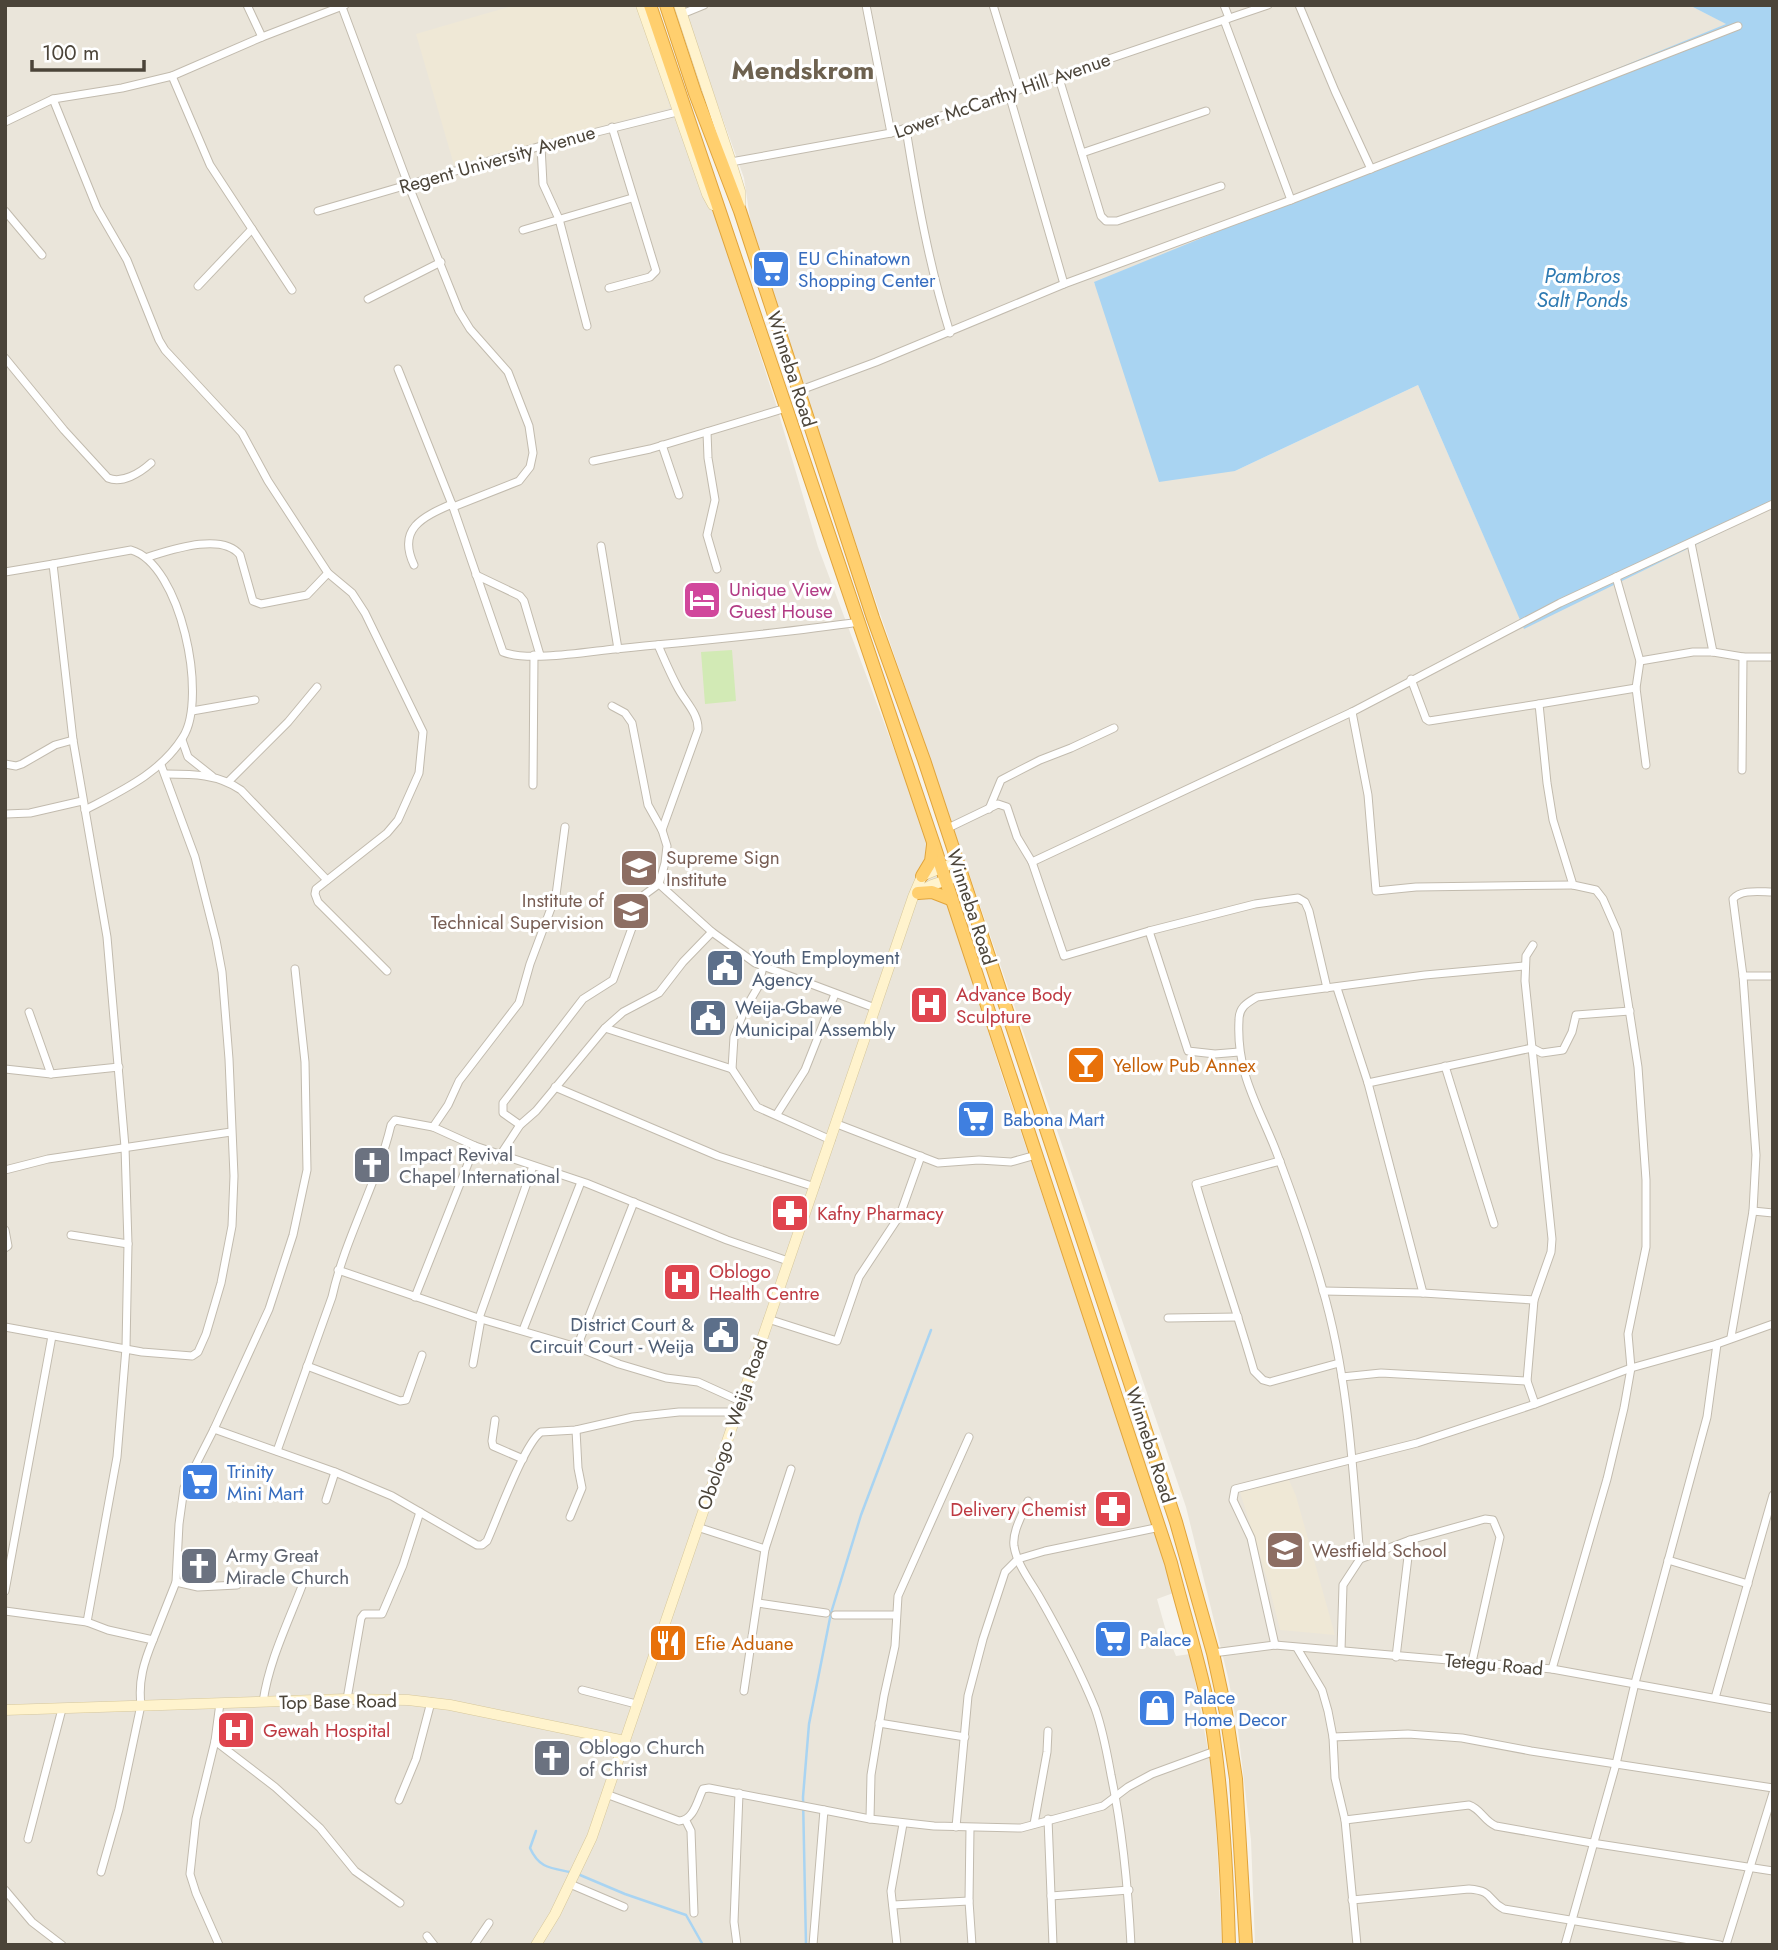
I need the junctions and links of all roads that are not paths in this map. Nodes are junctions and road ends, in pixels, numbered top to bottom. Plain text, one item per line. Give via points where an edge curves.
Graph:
1 (247, 5) edge
2 (641, 5) edge
3 (650, 5) edge
4 (666, 5) edge
5 (704, 5) edge
6 (866, 5) edge
7 (993, 5) edge
8 (1224, 5) edge
9 (1268, 5) edge
10 (1299, 5) edge
11 (344, 6) edge
12 (680, 10) edge
13 (1226, 19) junction
14 (1738, 26) dead end
15 (262, 37) junction
16 (1058, 75) junction
17 (172, 76) junction
18 (1019, 90) junction
19 (1009, 94) junction
20 (53, 99) junction
21 (1206, 111) dead end
22 (677, 112) junction
23 (5, 122) edge
24 (612, 127) junction
25 (906, 129) junction
26 (891, 133) junction
27 (541, 146) junction
28 (1082, 153) junction
29 (731, 162) junction
30 (1371, 169) junction
31 (408, 184) junction
32 (1221, 186) dead end
33 (632, 198) junction
34 (1291, 200) junction
35 (5, 211) edge
36 (318, 211) dead end
37 (740, 211) junction
38 (559, 219) junction
39 (724, 222) junction
40 (251, 229) junction
41 (523, 230) dead end
42 (42, 255) dead end
43 (441, 262) junction
44 (1064, 284) junction
45 (198, 286) dead end
46 (609, 288) dead end
47 (292, 290) dead end
48 (368, 299) dead end
49 (587, 326) dead end
50 (950, 333) junction
51 (5, 358) edge
52 (398, 369) dead end
53 (798, 391) junction
54 (786, 408) junction
55 (707, 432) junction
56 (662, 445) junction
57 (593, 461) dead end
58 (150, 463) dead end
59 (830, 485) junction
60 (679, 495) dead end
61 (814, 496) junction
62 (1773, 504) edge
63 (453, 506) junction
64 (1691, 543) junction
65 (601, 547) dead end
66 (148, 557) junction
67 (53, 564) junction
68 (414, 565) dead end
69 (717, 569) dead end
70 (5, 572) edge
71 (328, 573) junction
72 (477, 575) junction
73 (1616, 577) junction
74 (859, 622) junction
75 (658, 645) junction
76 (618, 649) junction
77 (1713, 652) junction
78 (537, 655) junction
79 (1743, 657) junction
80 (1773, 657) edge
81 (1640, 661) junction
82 (1411, 679) junction
83 (317, 687) dead end
84 (1636, 688) junction
85 (255, 700) dead end
86 (1539, 704) junction
87 (612, 706) dead end
88 (192, 711) junction
89 (1352, 712) junction
90 (1114, 728) dead end
91 (73, 740) junction
92 (182, 740) junction
93 (5, 764) edge
94 (161, 765) junction
95 (1646, 765) dead end
96 (1742, 770) dead end
97 (166, 774) junction
98 (213, 776) junction
99 (229, 781) junction
100 (534, 785) dead end
101 (82, 801) junction
102 (989, 808) junction
103 (85, 810) junction
104 (6, 814) edge
105 (565, 827) dead end
106 (946, 829) junction
107 (662, 830) junction
108 (933, 842) junction
109 (1032, 862) junction
110 (959, 868) junction
111 (943, 874) junction
112 (922, 876) junction
113 (327, 880) junction
114 (659, 884) junction
115 (1573, 885) junction
116 (1773, 892) edge
117 (916, 895) junction
118 (950, 899) junction
119 (1149, 931) junction
120 (712, 932) junction
121 (1533, 945) dead end
122 (1524, 966) junction
123 (762, 967) junction
124 (295, 969) dead end
125 (387, 971) dead end
126 (1743, 976) junction
127 (1773, 976) edge
128 (1327, 988) junction
129 (1337, 988) junction
130 (835, 994) junction
131 (875, 1008) junction
132 (1630, 1011) junction
133 (29, 1012) dead end
134 (605, 1028) junction
135 (1532, 1048) junction
136 (1239, 1052) junction
137 (1445, 1066) junction
138 (119, 1067) junction
139 (5, 1069) edge
140 (732, 1069) junction
141 (51, 1074) junction
142 (1368, 1083) junction
143 (555, 1087) junction
144 (777, 1115) junction
145 (1041, 1116) junction
146 (1024, 1122) junction
147 (837, 1124) junction
148 (520, 1125) junction
149 (433, 1127) junction
150 (231, 1132) junction
151 (831, 1140) junction
152 (475, 1146) junction
153 (125, 1147) junction
154 (501, 1154) junction
155 (1036, 1155) junction
156 (921, 1156) junction
157 (1280, 1161) junction
158 (533, 1166) junction
159 (5, 1170) edge
160 (581, 1182) junction
161 (816, 1187) junction
162 (634, 1202) junction
163 (1753, 1211) junction
164 (1773, 1213) edge
165 (1494, 1224) dead end
166 (5, 1230) edge
167 (71, 1235) dead end
168 (128, 1244) junction
169 (5, 1248) edge
170 (788, 1261) junction
171 (338, 1270) junction
172 (1324, 1291) junction
173 (1423, 1293) junction
174 (415, 1297) junction
175 (1534, 1300) junction
176 (1238, 1317) junction
177 (480, 1318) junction
178 (1168, 1318) dead end
179 (768, 1319) junction
180 (1773, 1324) edge
181 (5, 1326) edge
182 (523, 1330) junction
183 (52, 1335) junction
184 (1731, 1337) junction
185 (1717, 1344) junction
186 (577, 1347) junction
187 (126, 1348) junction
188 (422, 1355) dead end
189 (1339, 1363) junction
190 (474, 1364) dead end
191 (307, 1366) junction
192 (1631, 1368) junction
193 (1342, 1377) junction
194 (1527, 1381) junction
195 (740, 1401) junction
196 (1535, 1404) junction
197 (737, 1412) junction
198 (495, 1420) dead end
199 (214, 1429) junction
200 (576, 1430) junction
201 (969, 1437) dead end
202 (277, 1451) junction
203 (523, 1459) junction
204 (1352, 1460) junction
205 (791, 1469) dead end
206 (335, 1472) junction
207 (1773, 1495) edge
208 (326, 1500) dead end
209 (1028, 1501) dead end
210 (420, 1512) junction
211 (570, 1517) dead end
212 (697, 1527) junction
213 (1160, 1527) junction
214 (1410, 1540) junction
215 (765, 1549) junction
216 (1018, 1559) junction
217 (1360, 1559) junction
218 (1668, 1560) junction
219 (176, 1582) junction
220 (1748, 1584) junction
221 (237, 1585) dead end
222 (302, 1586) dead end
223 (5, 1591) edge
224 (758, 1603) junction
225 (5, 1611) edge
226 (896, 1615) junction
227 (87, 1622) junction
228 (153, 1640) junction
229 (1275, 1646) junction
230 (1297, 1648) junction
231 (1340, 1650) junction
232 (1213, 1653) junction
233 (1396, 1657) junction
234 (1472, 1662) junction
235 (1552, 1669) junction
236 (1635, 1683) junction
237 (582, 1689) dead end
238 (744, 1691) dead end
239 (1716, 1698) junction
240 (347, 1699) junction
241 (263, 1702) junction
242 (431, 1702) junction
243 (220, 1703) junction
244 (636, 1704) junction
245 (141, 1705) junction
246 (62, 1709) junction
247 (1773, 1709) edge
248 (5, 1710) edge
249 (879, 1723) junction
250 (1048, 1731) dead end
251 (965, 1737) junction
252 (1333, 1737) junction
253 (215, 1741) junction
254 (625, 1741) junction
255 (1215, 1751) junction
256 (1616, 1764) junction
257 (1773, 1790) edge
258 (738, 1793) junction
259 (606, 1794) junction
260 (1116, 1798) junction
261 (399, 1800) dead end
262 (824, 1810) junction
263 (870, 1819) junction
264 (1048, 1819) junction
265 (1345, 1820) junction
266 (685, 1821) junction
267 (903, 1824) junction
268 (1034, 1824) junction
269 (956, 1826) junction
270 (970, 1828) junction
271 (28, 1839) dead end
272 (1592, 1843) junction
273 (1749, 1867) junction
274 (1773, 1871) edge
275 (101, 1872) dead end
276 (570, 1884) junction
277 (5, 1890) edge
278 (1129, 1890) junction
279 (1051, 1895) junction
280 (1352, 1900) junction
281 (969, 1901) junction
282 (401, 1903) dead end
283 (893, 1905) junction
284 (624, 1907) dead end
285 (694, 1913) dead end
286 (1573, 1919) junction
287 (489, 1923) dead end
288 (427, 1936) dead end
289 (62, 1945) edge
290 (219, 1945) edge
291 (434, 1945) edge
292 (474, 1945) edge
293 (536, 1945) edge
294 (737, 1945) edge
295 (813, 1945) edge
296 (897, 1945) edge
297 (972, 1945) edge
298 (1053, 1945) edge
299 (1131, 1945) edge
300 (1229, 1945) edge
301 (1246, 1945) edge
302 (1357, 1945) edge
303 (1565, 1945) edge
304 (1720, 1945) edge
305 (1726, 1945) edge

1 - 15 street
2 - 22 street
3 - 39 highway, Winneba Road
4 - 37 highway, Winneba Road
5 - 12 street
6 - 26 street
7 - 18 street
8 - 13 street
9 - 13 street, Lower McCarthy Hill Avenue
10 - 30 street
11 - 15 street
11 - 31 street
12 - 29 street
13 - 16 street, Lower McCarthy Hill Avenue
13 - 34 street
14 - 30 street
15 - 17 street
16 - 18 street, Lower McCarthy Hill Avenue
16 - 28 street
17 - 20 street
17 - 40 street via 210,164
18 - 19 street, Lower McCarthy Hill Avenue
19 - 25 street, Lower McCarthy Hill Avenue
19 - 44 street
20 - 23 street
20 - 71 street via 97,208 127,260 159,340 243,433 268,481
21 - 28 street
22 - 24 street, Regent University Avenue
22 - 39 street via 707,194
24 - 27 street, Regent University Avenue
24 - 33 street
25 - 26 street, Lower McCarthy Hill Avenue
25 - 50 street via 921,225
26 - 29 street, Lower McCarthy Hill Avenue
27 - 31 street, Regent University Avenue
27 - 38 street via 541,175
28 - 32 street via 1106,221
29 - 37 street via 740,191
30 - 34 street
31 - 36 street, Regent University Avenue
31 - 43 street
33 - 38 street
33 - 46 street via 655,274
34 - 44 street
35 - 42 street
37 - 53 highway, Winneba Road
38 - 41 street
38 - 49 street
39 - 54 highway, Winneba Road
40 - 45 street
40 - 47 street
43 - 48 street
43 - 63 street via 459,311 508,372 529,426 533,453 530,467 519,481
44 - 50 street
50 - 53 street
51 - 58 street via 108,478 122,480
52 - 63 street
53 - 59 highway, Winneba Road
54 - 55 street
54 - 61 highway, Winneba Road
55 - 56 street
55 - 69 street via 715,500 707,536
56 - 57 street
56 - 60 street
59 - 61 highway via 825,494
59 - 106 highway, Winneba Road
61 - 74 highway, Winneba Road
62 - 64 street
63 - 68 street via 423,519 410,533 408,548
63 - 72 street
64 - 73 street
64 - 77 street
65 - 76 street
66 - 67 street via 131,550
66 - 71 street via 200,544 228,545 240,555 253,601 261,604 307,595
66 - 88 street via 167,582 180,614 188,649
67 - 70 street
67 - 91 street
71 - 113 street via 352,593 365,613 423,733 419,773 398,820 387,834
72 - 78 street via 524,601
72 - 78 street via 503,652
73 - 81 street
73 - 82 street
74 - 75 street
74 - 108 highway, Winneba Road
75 - 76 street
75 - 107 street via 698,723
76 - 78 street
77 - 79 street
77 - 81 street
78 - 100 street
79 - 80 street
79 - 96 street
81 - 84 street
82 - 86 street via 1429,721
82 - 89 street
83 - 99 street
84 - 86 street
84 - 95 street
85 - 88 street
86 - 115 street via 1553,821
87 - 107 street via 632,723 648,805
88 - 92 street
89 - 109 street
89 - 115 street via 1368,795 1376,891
90 - 102 street via 1001,780
91 - 93 street via 16,766
91 - 101 street
92 - 94 street
92 - 98 street via 188,757
94 - 97 street
94 - 103 street
97 - 98 street
97 - 150 street via 195,857 222,972
98 - 99 street
99 - 113 street
101 - 103 street
101 - 104 street
102 - 106 street
102 - 109 street via 1007,807
103 - 138 street via 107,937
105 - 149 street via 556,895 519,1003 459,1081
106 - 110 highway, Winneba Road
107 - 114 street via 667,854
108 - 111 highway, Winneba Road
108 - 112 highway via 931,861
109 - 119 street via 1065,956
110 - 111 street
110 - 145 highway, Winneba Road
111 - 112 street
111 - 117 street
111 - 118 highway, Winneba Road
112 - 117 street, Obologo - Weija Road
113 - 125 street via 316,889 318,902
114 - 120 street
114 - 148 street via 645,895 613,979 583,999 503,1103 503,1113
115 - 132 street via 1596,890 1603,899 1617,931
116 - 126 street via 1736,894 1733,899
117 - 118 highway via 932,892
117 - 131 street, Obologo - Weija Road
118 - 146 highway, Winneba Road
119 - 128 street via 1298,898 1309,911
119 - 136 street via 1188,1051
120 - 123 street
120 - 134 street via 659,993 623,1012
121 - 122 street
122 - 129 street
122 - 135 street
123 - 130 street
123 - 140 street via 758,987 734,1037
124 - 199 street via 305,1062 307,1170 293,1235 269,1309
126 - 127 street
126 - 163 street via 1756,1125
128 - 129 street
128 - 136 street via 1257,997 1246,1003 1239,1016
129 - 142 street
130 - 131 street
130 - 144 street via 805,1070
131 - 147 street, Obologo - Weija Road
132 - 135 street via 1576,1015 1563,1050 1542,1053
132 - 192 street via 1639,1068 1646,1180 1646,1241 1627,1342
133 - 141 street
134 - 140 street
134 - 143 street
135 - 137 street
135 - 175 street via 1552,1239
136 - 157 street via 1249,1091
137 - 142 street
137 - 165 street
138 - 141 street
138 - 153 street
139 - 141 street
140 - 144 street via 757,1107
142 - 173 street
143 - 148 street
143 - 161 street via 718,1156
144 - 151 street
145 - 146 highway
145 - 232 highway, Winneba Road via 1172,1509
146 - 155 highway, Winneba Road
147 - 151 street, Obologo - Weija Road
147 - 156 street
148 - 154 street
149 - 152 street
149 - 171 street via 403,1120 391,1125 378,1172
150 - 153 street
150 - 187 street via 232,1226 221,1283 198,1352 185,1356
151 - 161 street, Obologo - Weija Road
152 - 154 street
152 - 174 street
153 - 159 street
153 - 168 street
154 - 158 street
155 - 156 street via 1011,1162 944,1163
155 - 213 highway, Winneba Road
156 - 179 street via 900,1214 859,1277 837,1341
157 - 172 street
157 - 176 street via 1196,1184
158 - 160 street
158 - 177 street
160 - 162 street
160 - 182 street
161 - 170 street, Obologo - Weija Road
162 - 170 street
162 - 186 street
163 - 164 street
163 - 184 street
166 - 169 street
167 - 168 street
168 - 187 street
170 - 179 street, Obologo - Weija Road
171 - 174 street
171 - 191 street
172 - 173 street
172 - 189 street
173 - 175 street
174 - 177 street
175 - 194 street
176 - 178 street
176 - 189 street via 1254,1371 1263,1380
177 - 182 street
177 - 190 street
179 - 195 street, Obologo - Weija Road
180 - 184 street
181 - 183 street
182 - 186 street
183 - 187 street
183 - 223 street
184 - 185 street
185 - 192 street
185 - 218 street via 1707,1417
186 - 195 street via 666,1378 698,1382
187 - 227 street via 117,1457
188 - 191 street via 405,1400 400,1401
189 - 193 street
191 - 202 street
192 - 196 street
192 - 235 street via 1607,1479
193 - 194 street via 1381,1373
193 - 204 street
194 - 196 street
195 - 197 street, Obologo - Weija Road
196 - 204 street
197 - 200 street via 679,1412
197 - 212 street, Obologo - Weija Road
198 - 203 street via 493,1446
199 - 202 street
199 - 219 street via 184,1488
200 - 203 street via 541,1432
200 - 211 street via 582,1488
201 - 226 street via 898,1597
202 - 206 street
203 - 210 street via 482,1545
204 - 217 street
204 - 229 street via 1236,1489 1233,1494 1251,1538
205 - 215 street
206 - 208 street
206 - 210 street
207 - 220 street
209 - 216 street via 1015,1532
210 - 240 street via 382,1614 361,1618
212 - 215 street
212 - 244 street, Obologo - Weija Road
213 - 216 street
213 - 255 highway, Winneba Road via 1196,1652
214 - 217 street
214 - 233 street
214 - 234 street via 1485,1519 1498,1527 1500,1537
215 - 224 street
216 - 251 street via 1005,1572 983,1639 968,1696
216 - 260 street via 1096,1710
217 - 231 street via 1343,1585
218 - 220 street
218 - 236 street
219 - 221 street via 198,1587
219 - 228 street
220 - 239 street
222 - 241 street via 274,1656
224 - 226 street via 830,1614
224 - 238 street
225 - 227 street
226 - 249 street via 895,1646
227 - 228 street
228 - 245 street via 141,1676
229 - 230 street, Tetegu Road
229 - 232 street, Tetegu Road
230 - 231 street, Tetegu Road
230 - 252 street via 1322,1690
231 - 233 street, Tetegu Road
232 - 301 highway, Winneba Road via 1236,1779
233 - 234 street, Tetegu Road
234 - 235 street, Tetegu Road
235 - 236 street, Tetegu Road
236 - 239 street, Tetegu Road
236 - 256 street
237 - 244 street
239 - 247 street, Tetegu Road
240 - 241 street, Top Base Road
240 - 242 street, Top Base Road
241 - 243 street, Top Base Road
242 - 254 street, Top Base Road
242 - 261 street
243 - 245 street, Top Base Road
243 - 253 street
244 - 254 street, Obologo - Weija Road
245 - 246 street, Top Base Road
245 - 275 street
246 - 248 street, Top Base Road
246 - 271 street
249 - 251 street
249 - 263 street
250 - 268 street
251 - 269 street
252 - 256 street via 1408,1734 1462,1738
252 - 265 street via 1335,1778
253 - 282 street via 320,1828 355,1871
253 - 290 street via 196,1819 190,1874
254 - 259 street, Obologo - Weija Road
255 - 260 street via 1152,1774
255 - 300 highway, Winneba Road
256 - 257 street
256 - 272 street
257 - 273 street
258 - 262 street
258 - 266 street via 703,1789
258 - 294 street
259 - 266 street
259 - 276 street, Obologo - Weija Road
260 - 264 street via 1083,1813
260 - 278 street
262 - 263 street
262 - 295 street
263 - 267 street
264 - 268 street
264 - 279 street
265 - 272 street via 1469,1805 1496,1826
265 - 280 street
266 - 285 street via 691,1831
267 - 269 street
267 - 283 street via 892,1879
268 - 270 street
269 - 270 street
270 - 281 street
272 - 273 street
272 - 286 street
273 - 274 street
273 - 305 street
276 - 284 street
276 - 293 street, Obologo - Weija Road
277 - 289 street via 32,1922
278 - 279 street
278 - 299 street
279 - 298 street
280 - 286 street via 1482,1890 1504,1909
280 - 302 street
281 - 283 street
281 - 297 street
283 - 296 street
286 - 303 street
286 - 304 street
287 - 292 street
288 - 291 street

